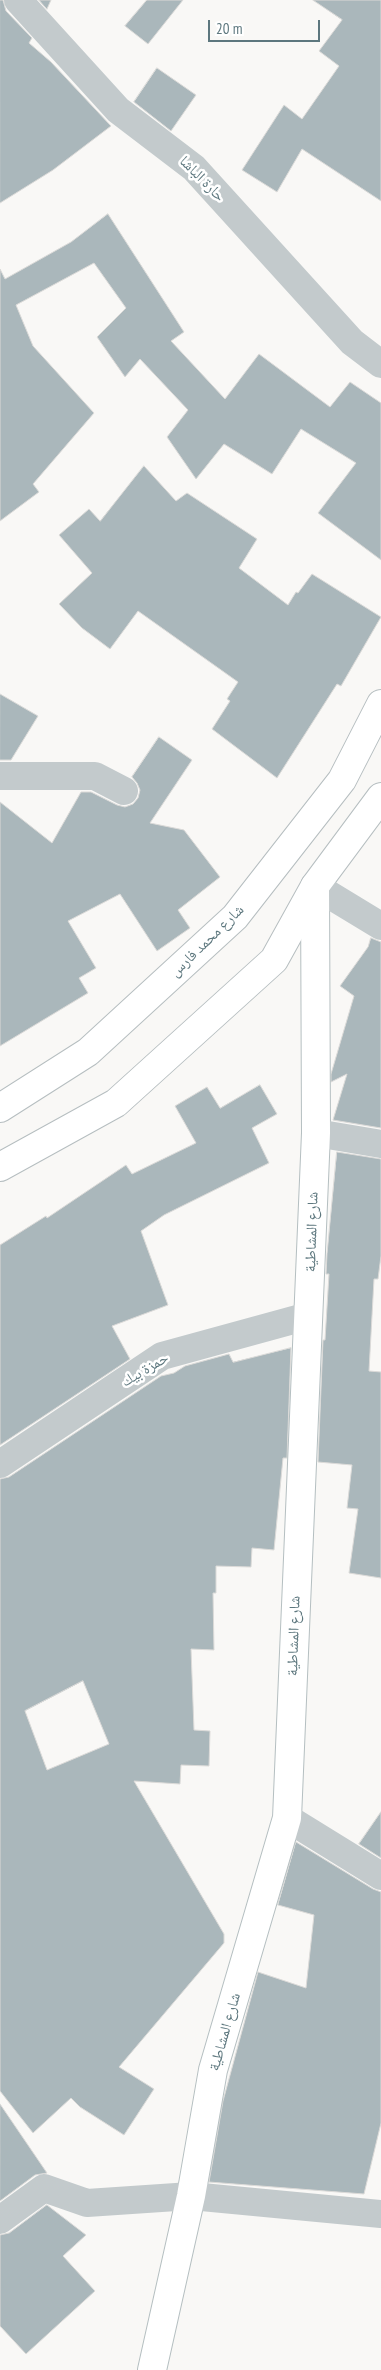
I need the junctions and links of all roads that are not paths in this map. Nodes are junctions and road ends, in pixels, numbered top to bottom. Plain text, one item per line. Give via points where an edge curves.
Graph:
1 (18, 0) edge
2 (381, 364) edge
3 (381, 704) edge
4 (0, 776) edge
5 (124, 791) dead end
6 (381, 797) edge
7 (314, 886) junction
8 (381, 926) edge
9 (0, 1108) edge
10 (316, 1133) junction
11 (381, 1144) edge
12 (0, 1167) edge
13 (308, 1316) junction
14 (0, 1464) edge
15 (287, 1818) junction
16 (381, 1876) edge
17 (191, 2196) junction
18 (381, 2214) edge
19 (0, 2220) edge
20 (152, 2370) edge

1 - 2 street, حارة الباشا via 118,110 194,168 352,342
3 - 9 main road, شارع محمد فارس via 342,780 235,917 88,1052
4 - 5 street via 95,776
6 - 7 main road
7 - 8 street
7 - 10 main road, شارع المشاطية
7 - 12 main road via 274,960 116,1103
10 - 11 street
10 - 13 main road, شارع المشاطية
13 - 14 street, حمزة بيك via 162,1356
13 - 15 main road, شارع المشاطية
15 - 16 street
15 - 17 main road, شارع المشاطية via 213,2070
17 - 18 street
17 - 19 street via 87,2203 44,2188
17 - 20 main road, شارع المشاطية

